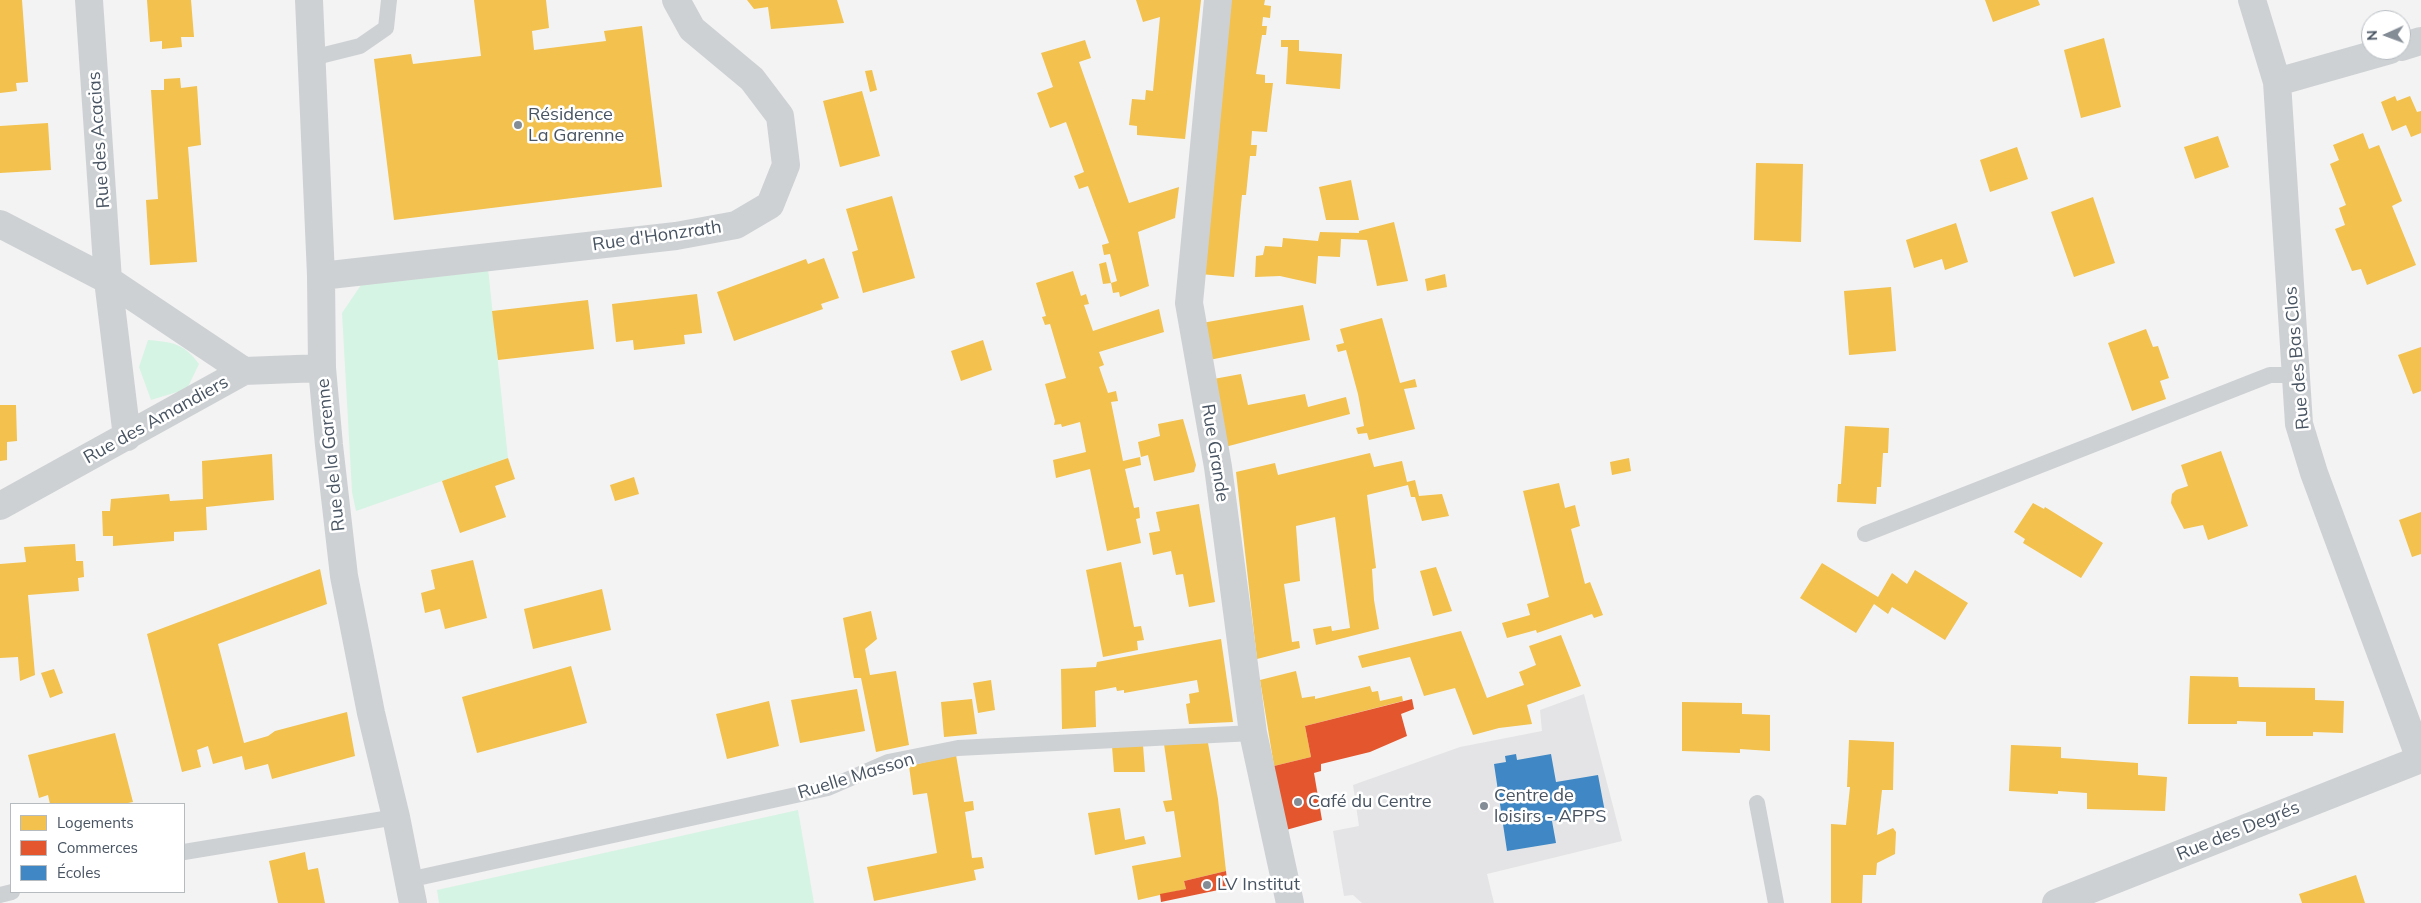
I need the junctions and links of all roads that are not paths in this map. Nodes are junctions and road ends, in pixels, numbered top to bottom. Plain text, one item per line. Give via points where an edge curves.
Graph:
1 (89, 0) edge
2 (309, 0) edge
3 (389, 0) edge
4 (676, 0) edge
5 (1218, 0) edge
6 (2252, 0) edge
7 (312, 58) junction
8 (2361, 58) edge
9 (2277, 82) junction
10 (0, 224) edge
11 (321, 276) junction
12 (108, 280) junction
13 (322, 368) junction
14 (244, 371) junction
15 (2296, 375) junction
16 (127, 437) junction
17 (0, 506) edge
18 (1865, 534) dead end
19 (1253, 733) junction
20 (2420, 759) edge
21 (1757, 804) dead end
22 (396, 816) junction
23 (185, 852) edge
24 (410, 891) edge
25 (1290, 903) edge
26 (1776, 903) edge
27 (2056, 903) edge

1 - 12 street, Rue des Acacias
2 - 7 street, Rue de la Garenne
3 - 7 lane via 386,28 360,46
4 - 11 street, Rue d'Honzrath via 692,29 752,79 780,116 786,165 770,205 736,225 676,236
5 - 19 street, Rue Grande via 1190,303 1218,467
6 - 9 street, Rue des Bas Clos
7 - 11 street, Rue de la Garenne
8 - 9 street
9 - 15 street, Rue des Bas Clos
10 - 12 street
11 - 13 street, Rue de la Garenne
12 - 14 street
12 - 16 street, Rue des Acacias
13 - 14 street, Rue des Amandiers
13 - 22 street, Rue de la Garenne via 344,576 371,713
14 - 16 street, Rue des Amandiers
15 - 18 lane via 2270,375
15 - 20 street, Rue des Bas Clos via 2299,424 2314,473
16 - 17 street, Rue des Amandiers
19 - 24 lane, Ruelle Masson via 958,748 888,762 828,788
19 - 25 street, Rue Grande
20 - 27 street, Rue des Degrés
21 - 26 lane
22 - 23 lane
22 - 24 street, Rue de la Garenne

